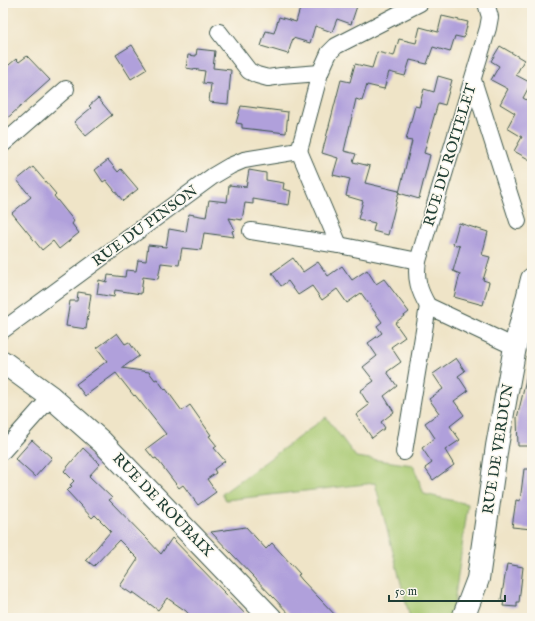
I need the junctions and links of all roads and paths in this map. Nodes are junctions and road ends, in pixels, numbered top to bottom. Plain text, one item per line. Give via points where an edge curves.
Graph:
1 (420, 3) edge
2 (486, 3) edge
3 (219, 32) dead end
4 (320, 73) junction
5 (473, 80) junction
6 (66, 89) dead end
7 (3, 144) edge
8 (299, 151) junction
9 (518, 221) dead end
10 (251, 231) dead end
11 (338, 245) junction
12 (418, 261) junction
13 (532, 279) edge
14 (428, 306) junction
15 (3, 330) edge
16 (515, 347) junction
17 (3, 362) edge
18 (51, 397) junction
19 (3, 451) edge
20 (404, 452) dead end
21 (478, 579) junction
22 (271, 618) edge
23 (463, 618) edge
24 (475, 618) edge

1 - 4 street via 336,46 329,53
2 - 5 street, RUE DU ROITELET via 490,17
3 - 4 street via 249,71 257,75 268,78
4 - 8 street
5 - 9 street
5 - 12 street, RUE DU ROITELET
6 - 7 street
8 - 11 street
8 - 15 street, RUE DU PINSON via 244,160 213,176
10 - 11 street
11 - 12 street
12 - 14 street, RUE DU ROITELET via 416,280
13 - 16 main road, RUE DE VERDUN
14 - 16 street
14 - 20 street
16 - 21 main road, RUE DE VERDUN via 497,446
17 - 18 main road, RUE DE ROUBAIX
18 - 19 street
18 - 22 main road, RUE DE ROUBAIX via 126,465
21 - 23 main road, RUE DE VERDUN
21 - 24 main road

